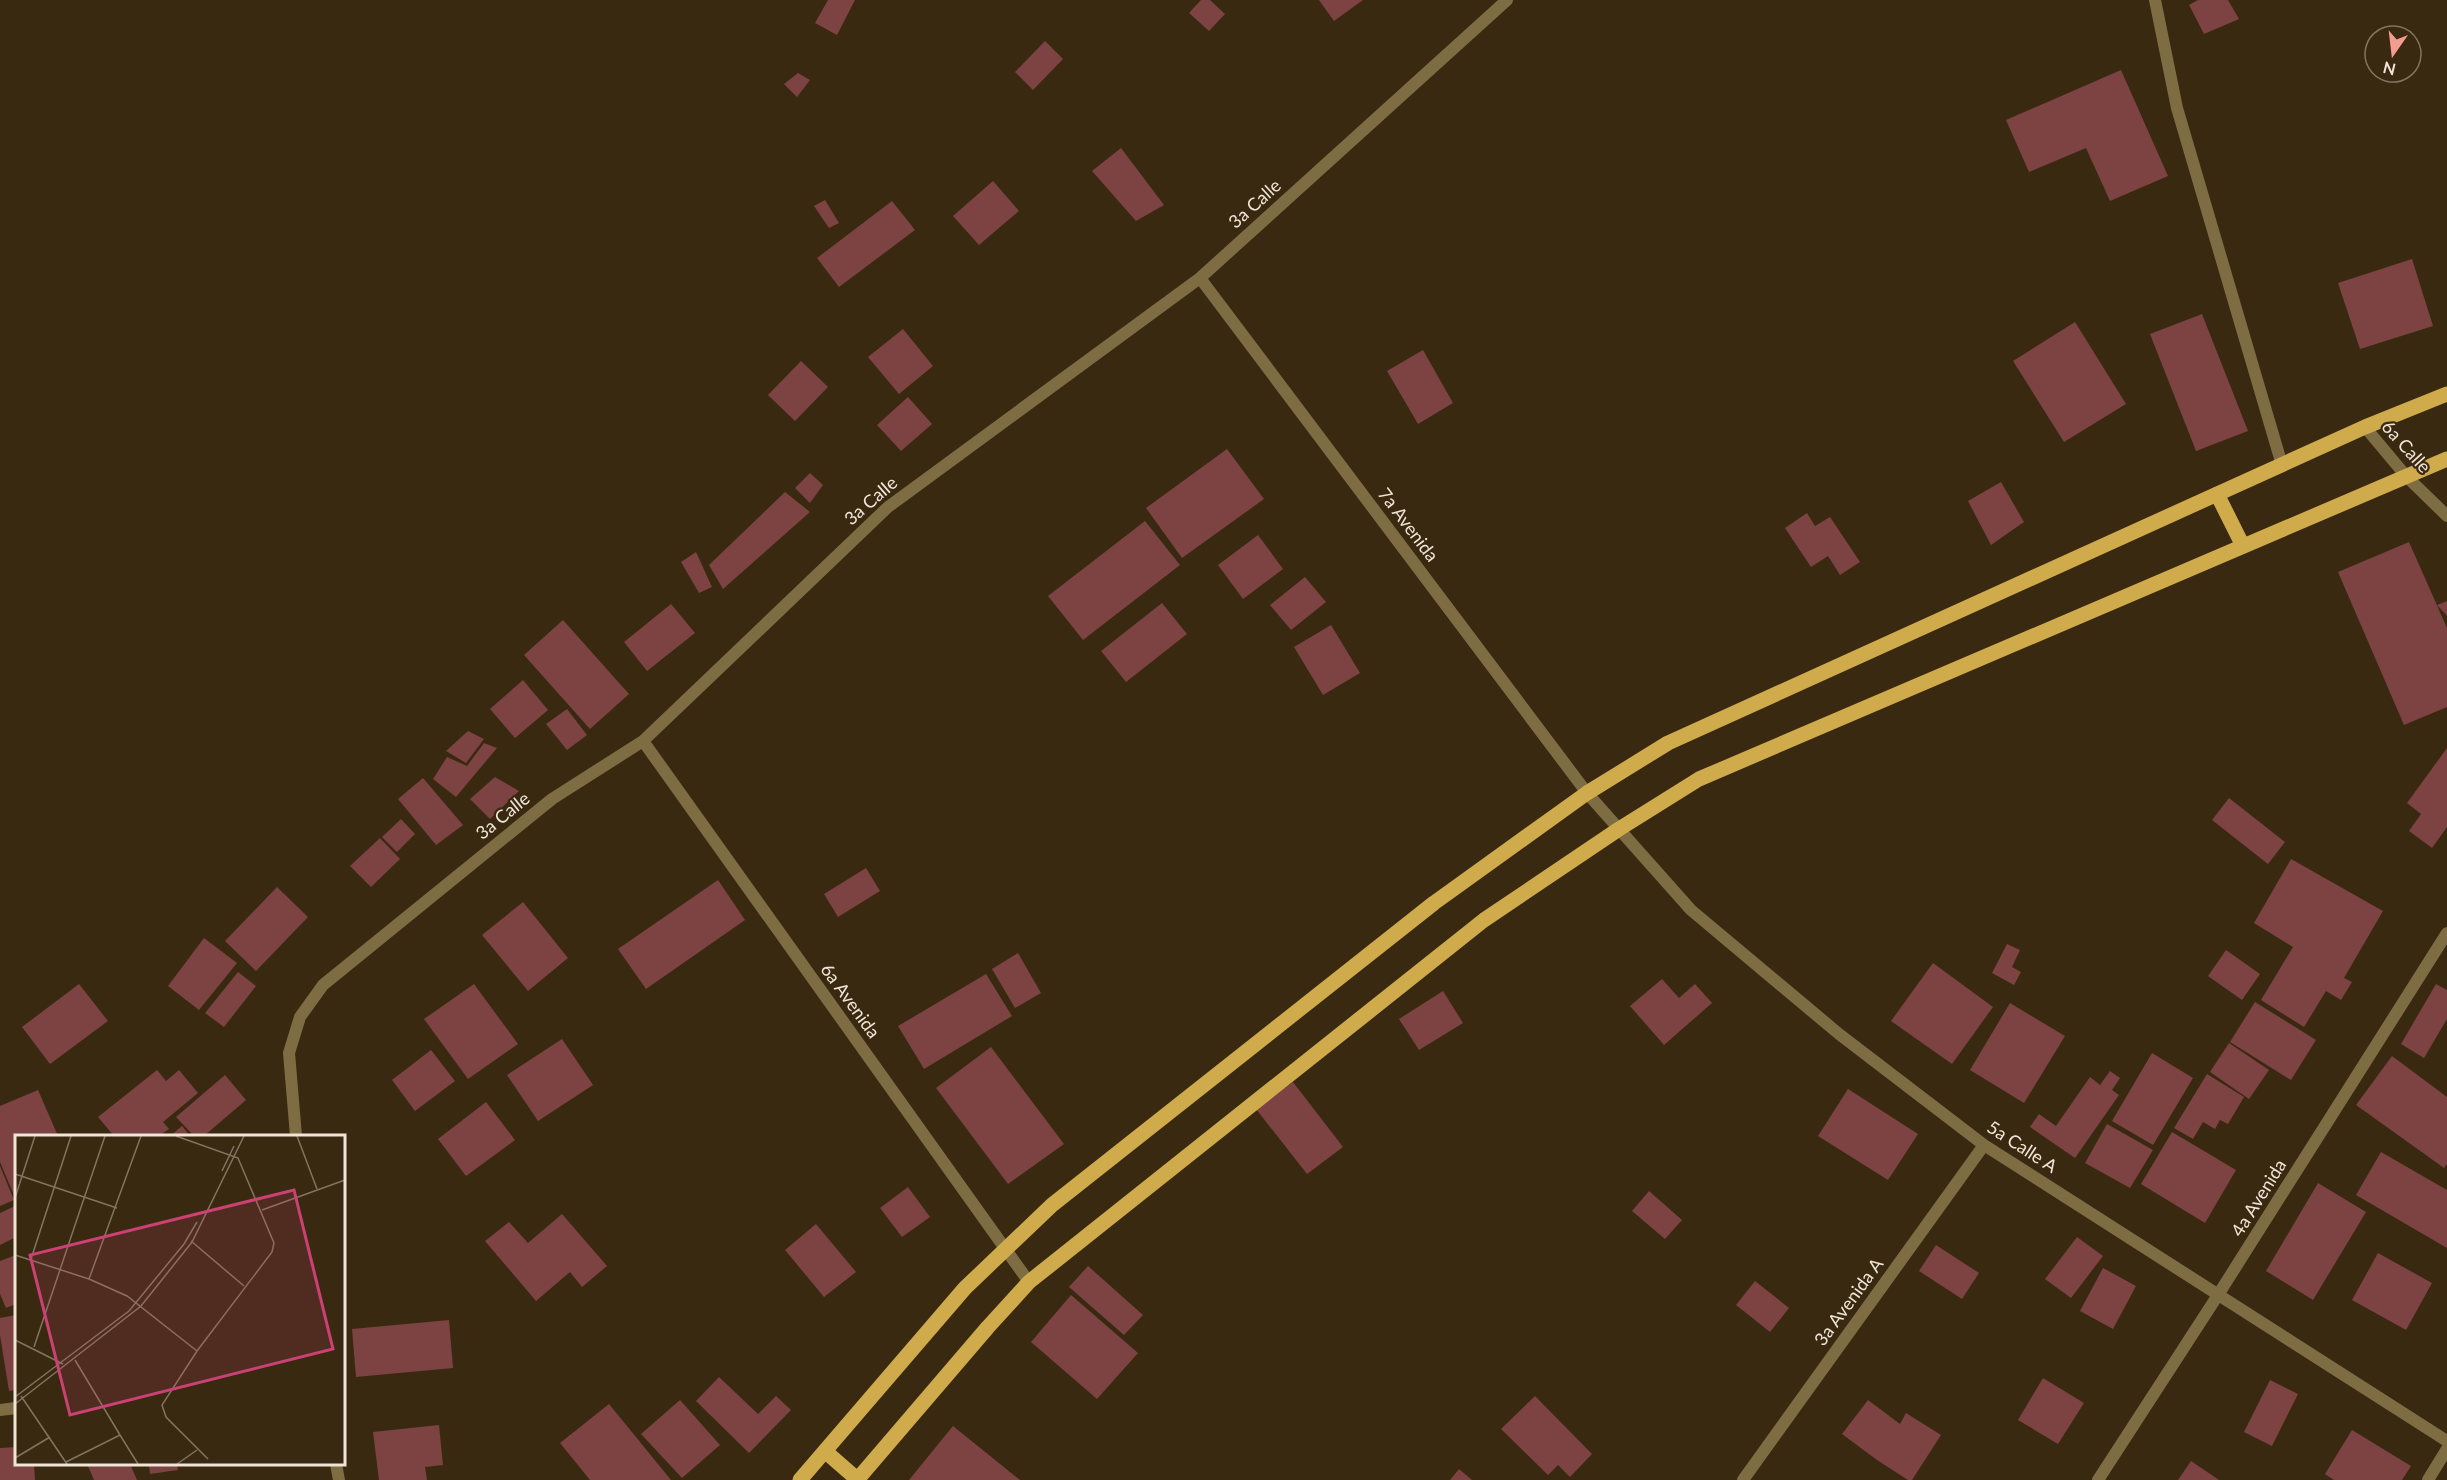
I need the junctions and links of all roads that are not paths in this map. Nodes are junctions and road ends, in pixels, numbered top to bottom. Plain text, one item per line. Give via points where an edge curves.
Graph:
1 (1507, 0) edge
2 (2155, 0) edge
3 (1200, 278) junction
4 (2447, 394) edge
5 (2365, 427) junction
6 (2447, 459) edge
7 (2282, 465) junction
8 (2406, 476) junction
9 (2217, 494) junction
10 (2447, 516) edge
11 (2243, 546) junction
12 (643, 741) junction
13 (1587, 793) junction
14 (1619, 829) junction
15 (2447, 933) edge
16 (296, 1135) edge
17 (1984, 1145) junction
18 (1004, 1248) junction
19 (1029, 1282) junction
20 (2218, 1295) junction
21 (15, 1408) edge
22 (0, 1410) edge
23 (2447, 1441) edge
24 (2447, 1449) edge
25 (826, 1452) junction
26 (336, 1465) edge
27 (339, 1480) edge
28 (800, 1480) edge
29 (857, 1480) edge
30 (1743, 1480) edge
31 (2098, 1480) edge
32 (2428, 1480) edge

1 - 3 street, 3a Calle
2 - 7 street via 2177,108
3 - 12 street, 3a Calle via 888,507
3 - 13 street, 7a Avenida
4 - 5 main road
5 - 7 main road
5 - 8 street, 6a Calle
6 - 8 main road
7 - 9 main road
8 - 10 street, 6a Calle
8 - 11 main road
9 - 11 main road
9 - 13 main road via 1668,743
11 - 14 main road via 1699,779
12 - 16 street, 3a Calle via 552,800 323,985 300,1017 289,1053
12 - 18 street, 6a Avenida
13 - 14 street, 7a Avenida
13 - 18 main road via 1434,903 1052,1205
14 - 17 street, 5a Calle A via 1690,910 1839,1034
14 - 19 main road via 1484,920
15 - 20 street, 4a Avenida
17 - 20 street, 5a Calle A
17 - 30 street, 3a Avenida A
18 - 19 street, 6a Avenida
18 - 25 main road via 965,1288
19 - 29 main road
20 - 23 street, 5a Calle A
20 - 31 street, 4a Avenida
21 - 22 street
24 - 32 street
25 - 28 main road
25 - 29 main road
26 - 27 street

